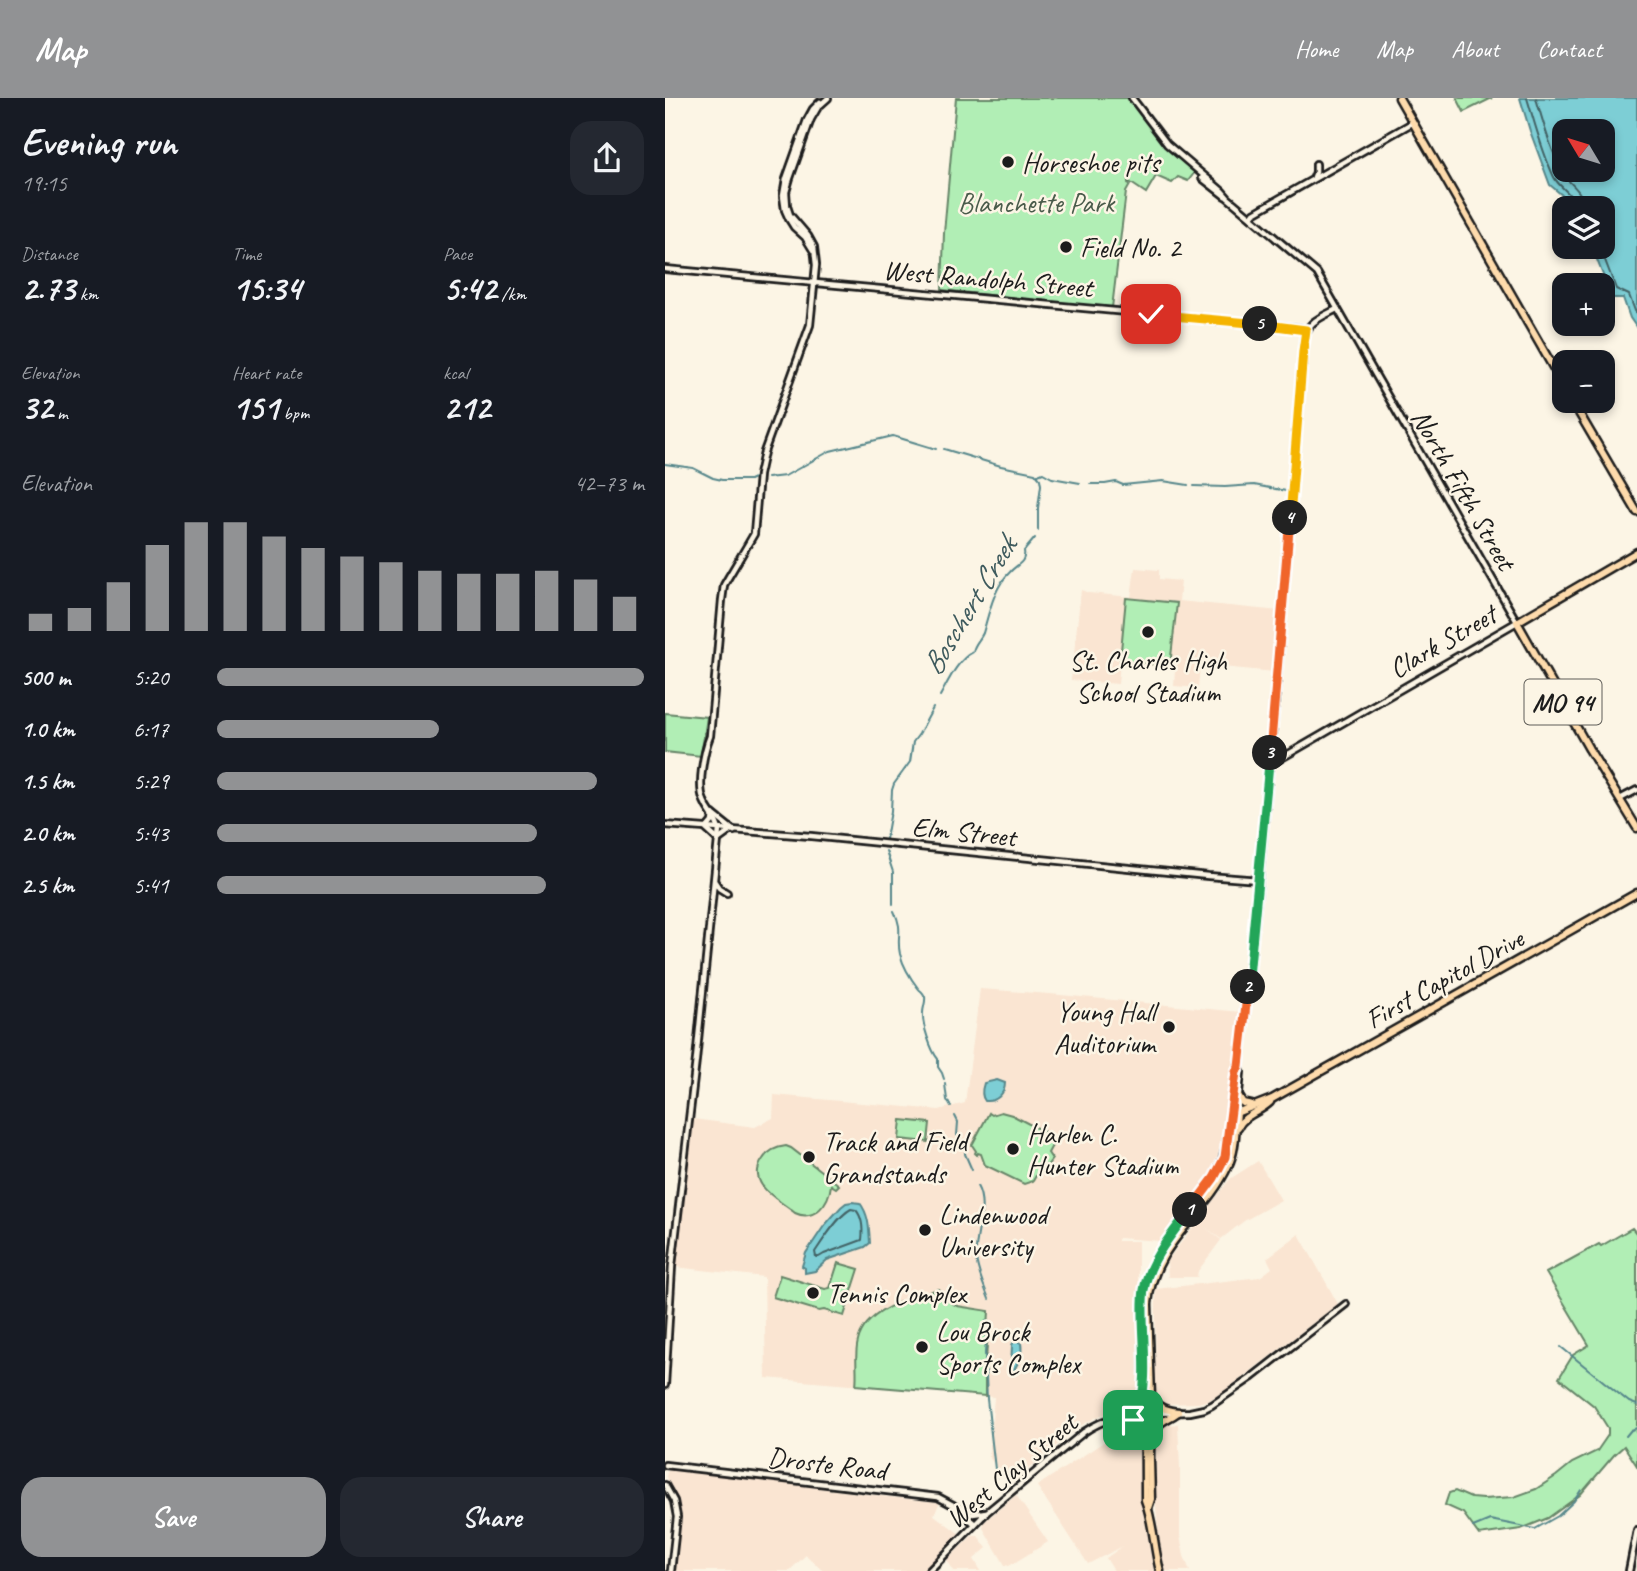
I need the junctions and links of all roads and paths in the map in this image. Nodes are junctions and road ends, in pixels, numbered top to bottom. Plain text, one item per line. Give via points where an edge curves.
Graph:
1 (826, 98) edge
2 (1130, 98) edge
3 (1399, 98) edge
4 (1412, 123) junction
5 (1316, 164) dead end
6 (1311, 181) junction
7 (1251, 217) junction
8 (665, 269) edge
9 (813, 282) junction
10 (1337, 309) junction
11 (1306, 330) junction
12 (1552, 365) edge
13 (1579, 413) edge
14 (1637, 512) edge
15 (1637, 552) edge
16 (1517, 622) junction
17 (1269, 767) junction
18 (1637, 790) edge
19 (1620, 799) junction
20 (713, 814) junction
21 (665, 825) edge
22 (1637, 828) edge
23 (706, 829) junction
24 (719, 830) junction
25 (733, 831) junction
26 (718, 840) junction
27 (1245, 878) junction
28 (715, 880) junction
29 (1259, 880) junction
30 (1258, 891) junction
31 (727, 893) dead end
32 (1637, 893) edge
33 (1239, 1066) junction
34 (1238, 1095) junction
35 (1269, 1101) junction
36 (1235, 1115) junction
37 (1235, 1131) junction
38 (1346, 1304) dead end
39 (1145, 1380) junction
40 (665, 1385) edge
41 (1151, 1397) junction
42 (1178, 1412) junction
43 (1148, 1413) junction
44 (1125, 1415) junction
45 (1145, 1433) junction
46 (1150, 1441) junction
47 (665, 1465) edge
48 (665, 1485) edge
49 (1148, 1508) junction
50 (987, 1512) junction
51 (963, 1513) junction
52 (975, 1524) junction
53 (1637, 1530) edge
54 (671, 1571) edge
55 (929, 1571) edge
56 (1160, 1571) edge
57 (1629, 1571) edge

1 - 9 street via 811,119 786,192 790,215 813,245
2 - 7 street, North Fifth Street via 1155,134
3 - 4 main road
4 - 6 street
4 - 12 main road
5 - 6 street
6 - 7 street
7 - 10 street, North Fifth Street via 1315,270
8 - 9 street, West Randolph Street
9 - 11 street, West Randolph Street
9 - 20 street via 808,334 764,452 754,534 724,586 701,789
10 - 11 street
10 - 16 street, North Fifth Street
11 - 17 street
13 - 14 main road
15 - 16 main road, Clark Street
16 - 17 street, Clark Street
16 - 19 main road, North Fifth Street / MO 94
17 - 29 street
18 - 19 street
19 - 22 main road, MO 94
20 - 23 street
20 - 24 street
20 - 25 street
21 - 23 street, Elm Street
23 - 24 street, Elm Street
23 - 26 street
24 - 25 street, Elm Street
24 - 26 street
25 - 26 street
25 - 27 street, Elm Street
26 - 28 street
27 - 29 street, Elm Street
27 - 30 street
28 - 31 street
28 - 40 street via 672,1266
29 - 30 street
30 - 33 street
32 - 35 main road, First Capitol Drive
33 - 34 street
33 - 36 street
34 - 35 main road via 1249,1106
34 - 36 street
35 - 36 main road, First Capitol Drive
35 - 37 main road via 1244,1118
36 - 37 main road
36 - 39 main road via 1222,1164 1147,1278
37 - 41 main road via 1231,1158 1220,1180 1162,1258 1152,1282 1148,1304
38 - 42 street, West Clay Street via 1222,1399 1203,1409
39 - 43 main road
39 - 44 main road via 1142,1398
41 - 42 main road via 1165,1410
41 - 43 main road
42 - 43 street, West Clay Street
42 - 46 main road via 1158,1424
43 - 44 street, West Clay Street
43 - 45 main road
43 - 46 main road
44 - 45 main road
44 - 50 street, West Clay Street via 1084,1432
45 - 49 main road
46 - 49 main road
47 - 51 street, Droste Road via 939,1497
48 - 54 street via 677,1517
49 - 56 main road
50 - 51 street
50 - 52 street, West Clay Street
51 - 52 street, Droste Road
52 - 55 street, West Clay Street
53 - 57 street

